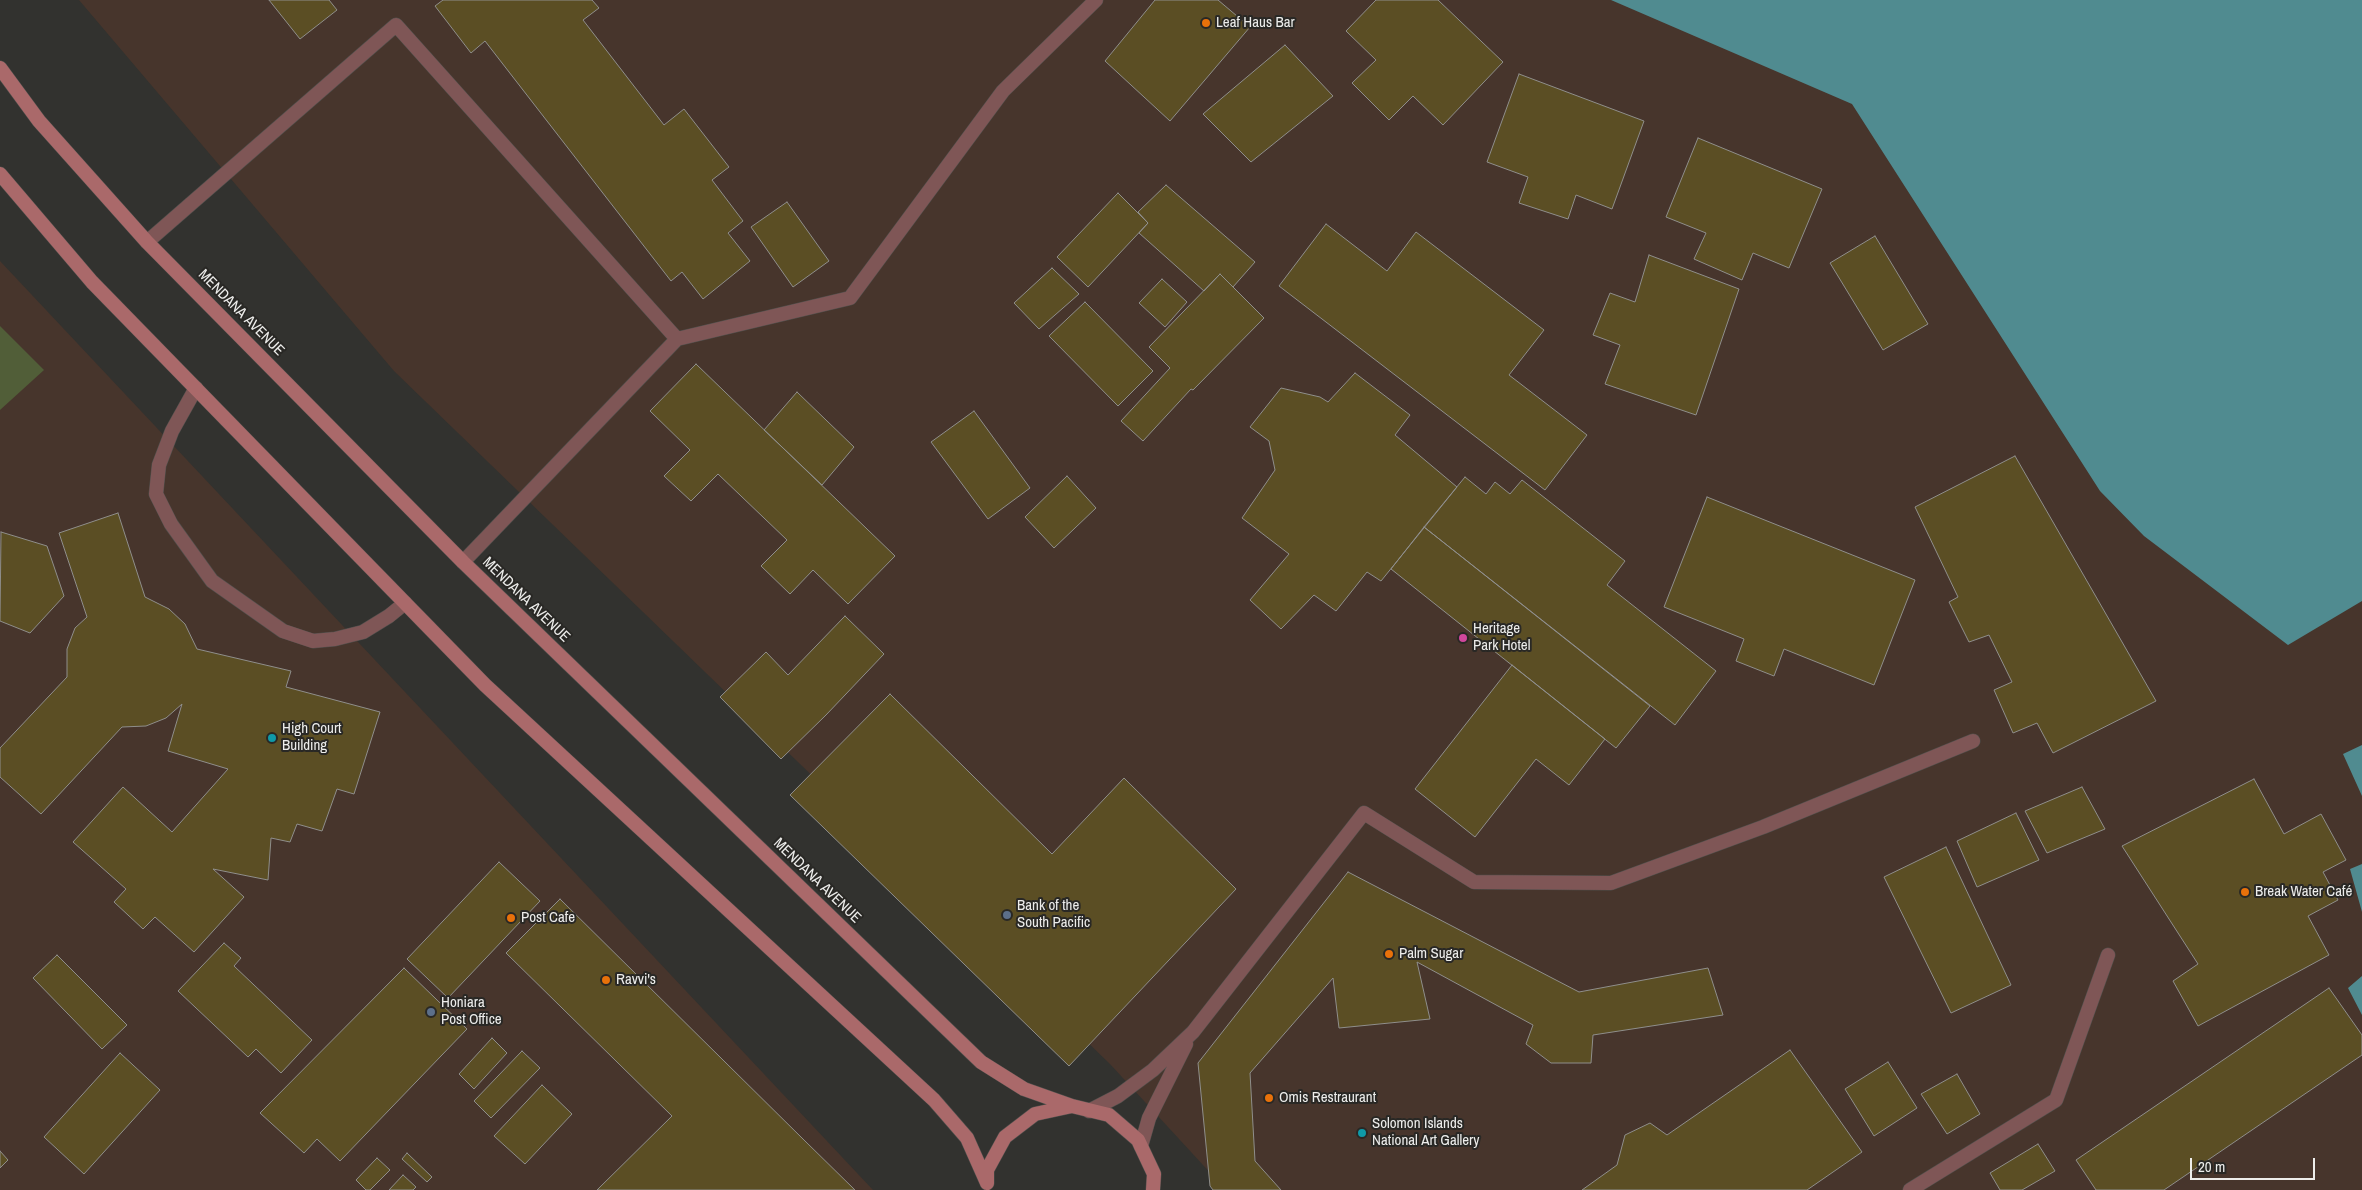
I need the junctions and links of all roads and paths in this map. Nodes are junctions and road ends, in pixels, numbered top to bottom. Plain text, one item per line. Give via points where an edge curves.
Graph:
1 (1096, 0) edge
2 (0, 68) edge
3 (0, 174) edge
4 (147, 242) junction
5 (677, 339) junction
6 (196, 388) junction
7 (463, 562) junction
8 (405, 603) junction
9 (1973, 742) dead end
10 (2108, 955) dead end
11 (1193, 1032) junction
12 (1072, 1106) junction
13 (1090, 1110) junction
14 (1141, 1146) junction
15 (987, 1186) edge
16 (1154, 1189) edge
17 (1910, 1190) edge

1 - 5 lane via 1003,91 850,298
2 - 4 main road, MENDANA AVENUE via 39,121
3 - 6 main road via 92,282
4 - 5 lane via 396,25
4 - 7 main road, MENDANA AVENUE
5 - 7 lane
6 - 8 main road
6 - 8 lane via 159,465 156,494 171,524 212,581 283,631 313,640 363,632
7 - 12 main road, MENDANA AVENUE via 981,1062 1024,1089
8 - 15 main road via 486,685 934,1100 967,1138
9 - 11 lane via 1611,883 1474,882 1364,813
10 - 17 lane via 2056,1100
11 - 13 lane via 1154,1070 1118,1096
11 - 14 lane via 1149,1118
12 - 13 main road, MENDANA AVENUE
12 - 15 main road via 1035,1114 1004,1136 987,1170
13 - 14 main road, MENDANA AVENUE via 1109,1115
14 - 16 main road, MENDANA AVENUE via 1154,1174

